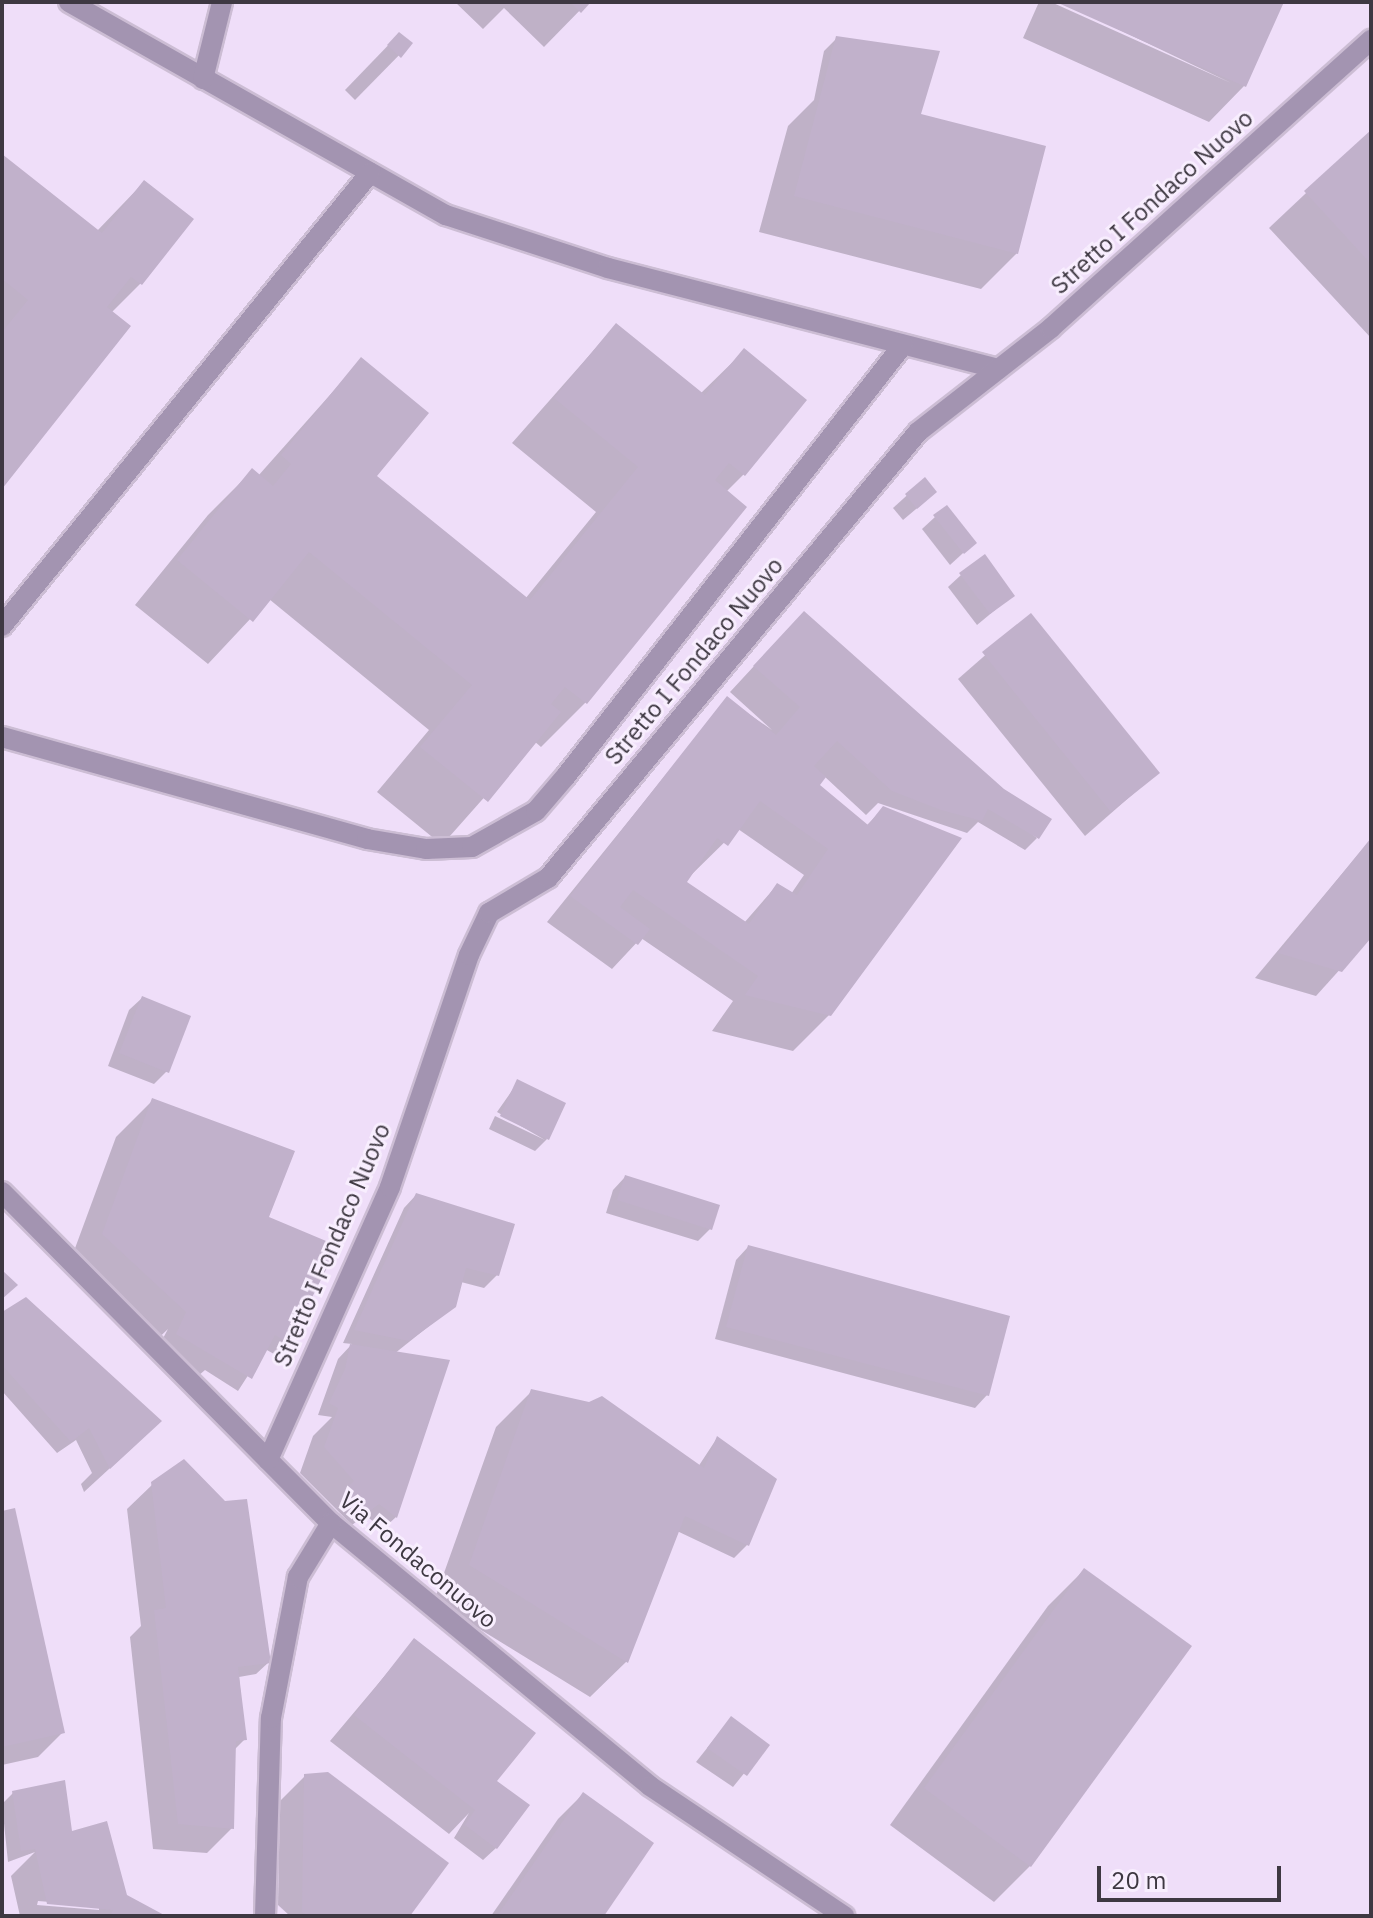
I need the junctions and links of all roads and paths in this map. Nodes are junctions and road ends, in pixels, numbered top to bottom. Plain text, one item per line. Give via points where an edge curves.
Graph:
1 (69, 2) edge
2 (222, 2) edge
3 (1371, 40) edge
4 (203, 79) junction
5 (370, 173) junction
6 (903, 345) junction
7 (998, 369) junction
8 (2, 626) edge
9 (2, 737) edge
10 (2, 1192) edge
11 (268, 1460) junction
12 (331, 1523) junction
13 (265, 1916) edge
14 (844, 1916) edge

1 - 4 street
2 - 4 street
3 - 7 street, Stretto I Fondaco Nuovo via 1051,328
4 - 5 street
5 - 6 street via 446,215 522,241
5 - 8 street
6 - 7 street
6 - 9 street via 556,788 536,811 472,847 426,849 367,839
7 - 11 street, Stretto I Fondaco Nuovo via 918,432 548,878 489,913 469,955 390,1187
10 - 11 street, Via Fondaconuovo
11 - 12 street, Via Fondaconuovo
12 - 13 street via 298,1577 271,1718
12 - 14 street, Via Fondaconuovo via 650,1786

